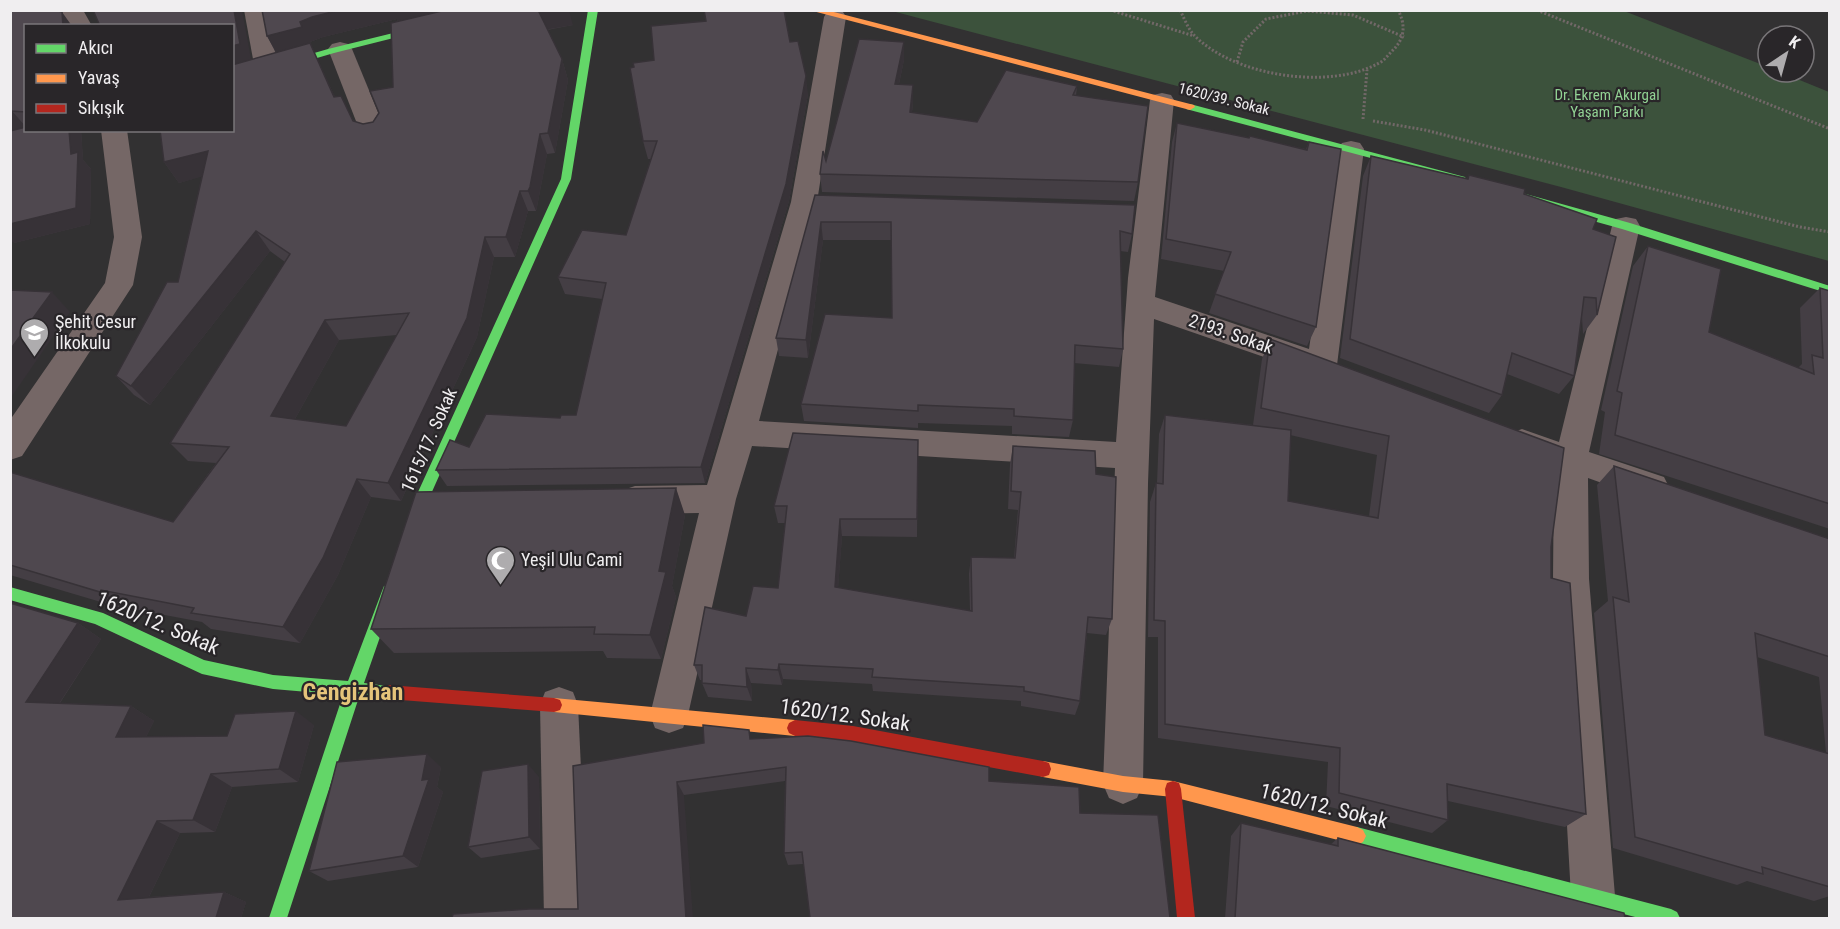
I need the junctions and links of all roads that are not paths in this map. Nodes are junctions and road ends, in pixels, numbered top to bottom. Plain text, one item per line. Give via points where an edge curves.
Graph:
1 (71, 10) edge
2 (255, 10) edge
3 (501, 10) edge
4 (593, 10) edge
5 (824, 14) edge
6 (80, 24) edge
7 (340, 49) junction
8 (267, 70) junction
9 (234, 79) edge
10 (1162, 100) junction
11 (114, 132) edge
12 (374, 134) edge
13 (1351, 149) junction
14 (1477, 184) edge
15 (1512, 194) edge
16 (1626, 226) junction
17 (1830, 290) edge
18 (1140, 303) junction
19 (1322, 365) junction
20 (1354, 378) edge
21 (1495, 431) edge
22 (740, 433) junction
23 (10, 447) edge
24 (1132, 456) junction
25 (1571, 460) junction
26 (1683, 498) edge
27 (719, 500) junction
28 (600, 501) edge
29 (420, 503) junction
30 (456, 503) edge
31 (405, 547) edge
32 (393, 580) edge
33 (10, 593) edge
34 (353, 690) junction
35 (559, 705) junction
36 (669, 715) junction
37 (1123, 784) junction
38 (1173, 789) junction
39 (1593, 896) junction
40 (278, 918) edge
41 (566, 918) edge
42 (1186, 918) edge
43 (1671, 918) edge

1 - 6 street
2 - 8 street
3 - 7 main road
4 - 29 main road, 1615/17. Sokak via 566,179
5 - 10 main road, 1620/39. Sokak
5 - 22 street via 816,203
7 - 8 main road
7 - 12 street
8 - 9 main road
10 - 13 main road, 1620/39. Sokak
10 - 18 street via 1136,212
11 - 23 street via 128,237 119,285
13 - 14 main road, 1620/39. Sokak
13 - 19 street
15 - 16 main road
16 - 17 main road
16 - 25 street
18 - 19 street, 2193. Sokak
18 - 24 street
19 - 20 street, 2193. Sokak
21 - 25 street
22 - 24 street
22 - 27 street
24 - 37 street
25 - 26 street
25 - 39 street via 1571,579
27 - 28 street
27 - 36 street
29 - 30 street
29 - 31 main road, 1615/17. Sokak
32 - 34 main road
33 - 34 main road, 1620/12. Sokak via 98,618 202,667 273,682
34 - 35 main road, 1620/12. Sokak
34 - 40 main road
35 - 36 main road, 1620/12. Sokak
35 - 41 street
36 - 37 main road, 1620/12. Sokak via 853,734
37 - 38 main road, 1620/12. Sokak
38 - 39 main road, 1620/12. Sokak
38 - 42 main road
39 - 43 main road, 1620/12. Sokak

